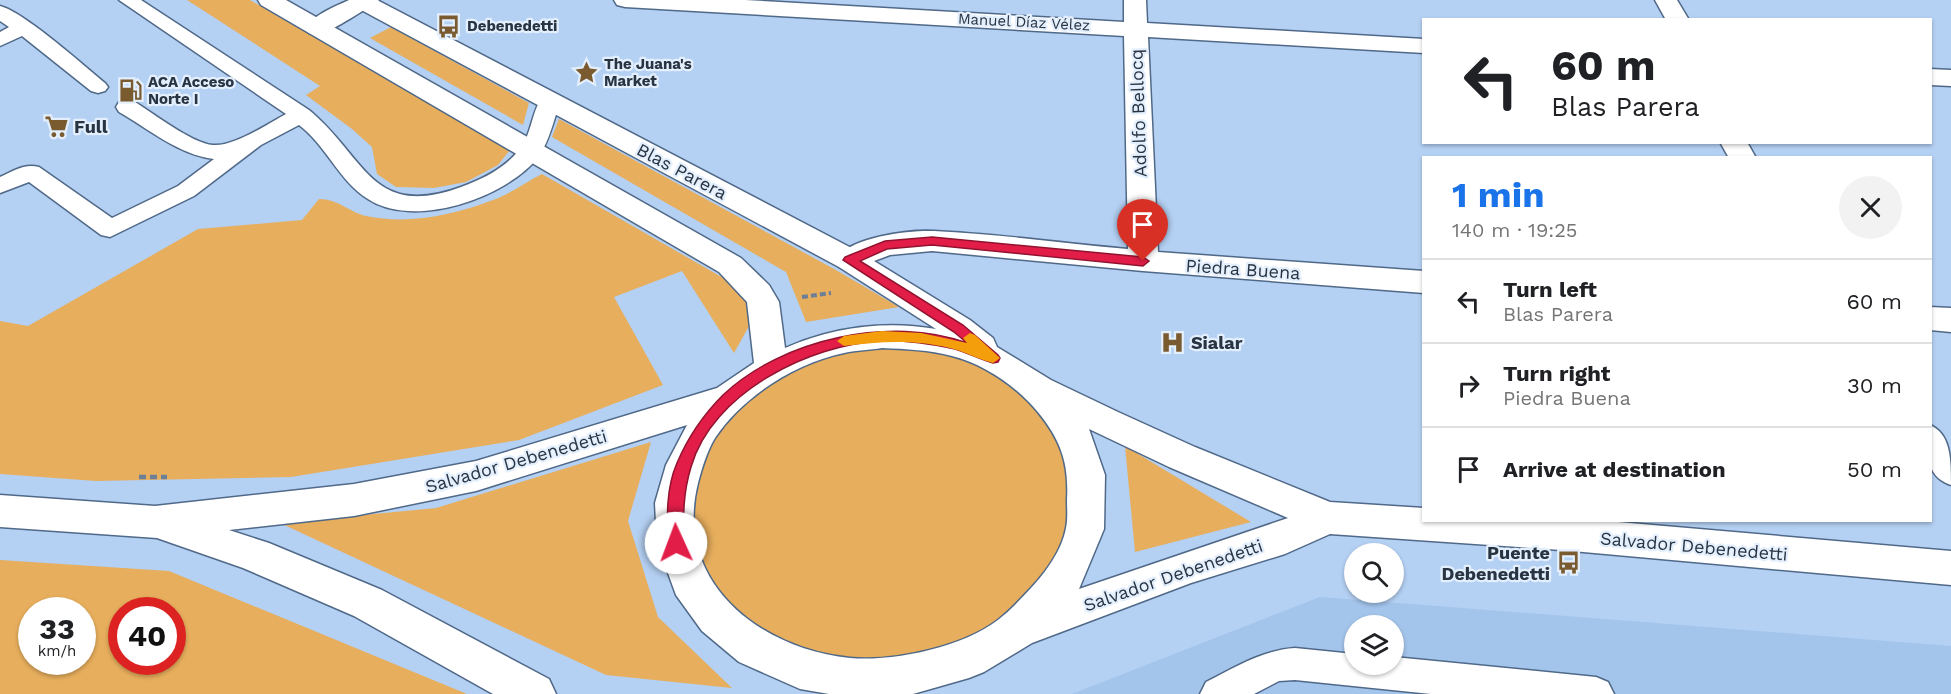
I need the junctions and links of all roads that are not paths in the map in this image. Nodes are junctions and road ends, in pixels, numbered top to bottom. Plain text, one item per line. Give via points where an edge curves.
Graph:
1 (128, 0) edge
2 (269, 0) edge
3 (625, 0) edge
4 (1135, 0) edge
5 (1666, 0) edge
6 (364, 1) edge
7 (0, 12) edge
8 (1677, 18) edge
9 (23, 28) junction
10 (317, 28) junction
11 (1135, 28) junction
12 (0, 40) edge
13 (1422, 46) edge
14 (1932, 77) edge
15 (1951, 78) edge
16 (98, 87) dead end
17 (550, 100) junction
18 (127, 106) dead end
19 (301, 115) junction
20 (256, 138) junction
21 (531, 151) junction
22 (0, 186) edge
23 (850, 260) junction
24 (1143, 261) junction
25 (1422, 282) edge
26 (1932, 318) edge
27 (1951, 320) edge
28 (993, 358) junction
29 (771, 368) junction
30 (1036, 386) junction
31 (729, 398) junction
32 (1932, 442) edge
33 (1951, 471) edge
34 (0, 511) edge
35 (1328, 518) junction
36 (155, 522) junction
37 (1951, 568) edge
38 (1017, 630) junction
39 (852, 678) junction
40 (910, 684) edge
41 (534, 694) edge
42 (813, 694) edge
43 (1218, 694) edge
44 (1596, 694) edge

1 - 19 lane
2 - 10 street
3 - 11 street, Manuel Díaz Vélez
4 - 11 street, Adolfo Bellocq
5 - 8 street
6 - 10 street
6 - 17 street, Blas Parera
7 - 9 lane
9 - 12 lane
9 - 16 lane
10 - 21 street
11 - 13 street, Manuel Díaz Vélez
11 - 24 street, Adolfo Bellocq
14 - 15 street
17 - 21 lane
17 - 23 street, Blas Parera
18 - 20 lane via 196,148 214,152
19 - 20 lane
19 - 21 lane via 322,132 360,182 380,197 407,205 462,196 493,183 517,167
20 - 22 lane via 186,191 110,229 31,172
21 - 29 street via 730,265 763,302
23 - 24 street, Piedra Buena via 885,245 932,241
23 - 28 street, Blas Parera via 959,328
24 - 25 street, Piedra Buena
26 - 27 street
28 - 29 street via 958,345 882,336 844,341
28 - 30 street
29 - 31 street
30 - 35 street, Salvador Debenedetti via 1182,457
30 - 38 street via 1070,426 1087,475 1085,529 1062,582
31 - 36 street, Salvador Debenedetti via 476,476 414,490 354,501
31 - 39 street via 702,429 684,465 674,503 676,543 690,583 716,618 753,648 800,669
32 - 33 street
34 - 36 street, Salvador Debenedetti
35 - 37 street, Salvador Debenedetti
35 - 38 street, Salvador Debenedetti via 1271,542 1189,567
36 - 41 street, Salvador Debenedetti via 255,555 368,603
38 - 40 street via 969,658
39 - 40 street
39 - 42 street
43 - 44 lane via 1276,665 1295,664

